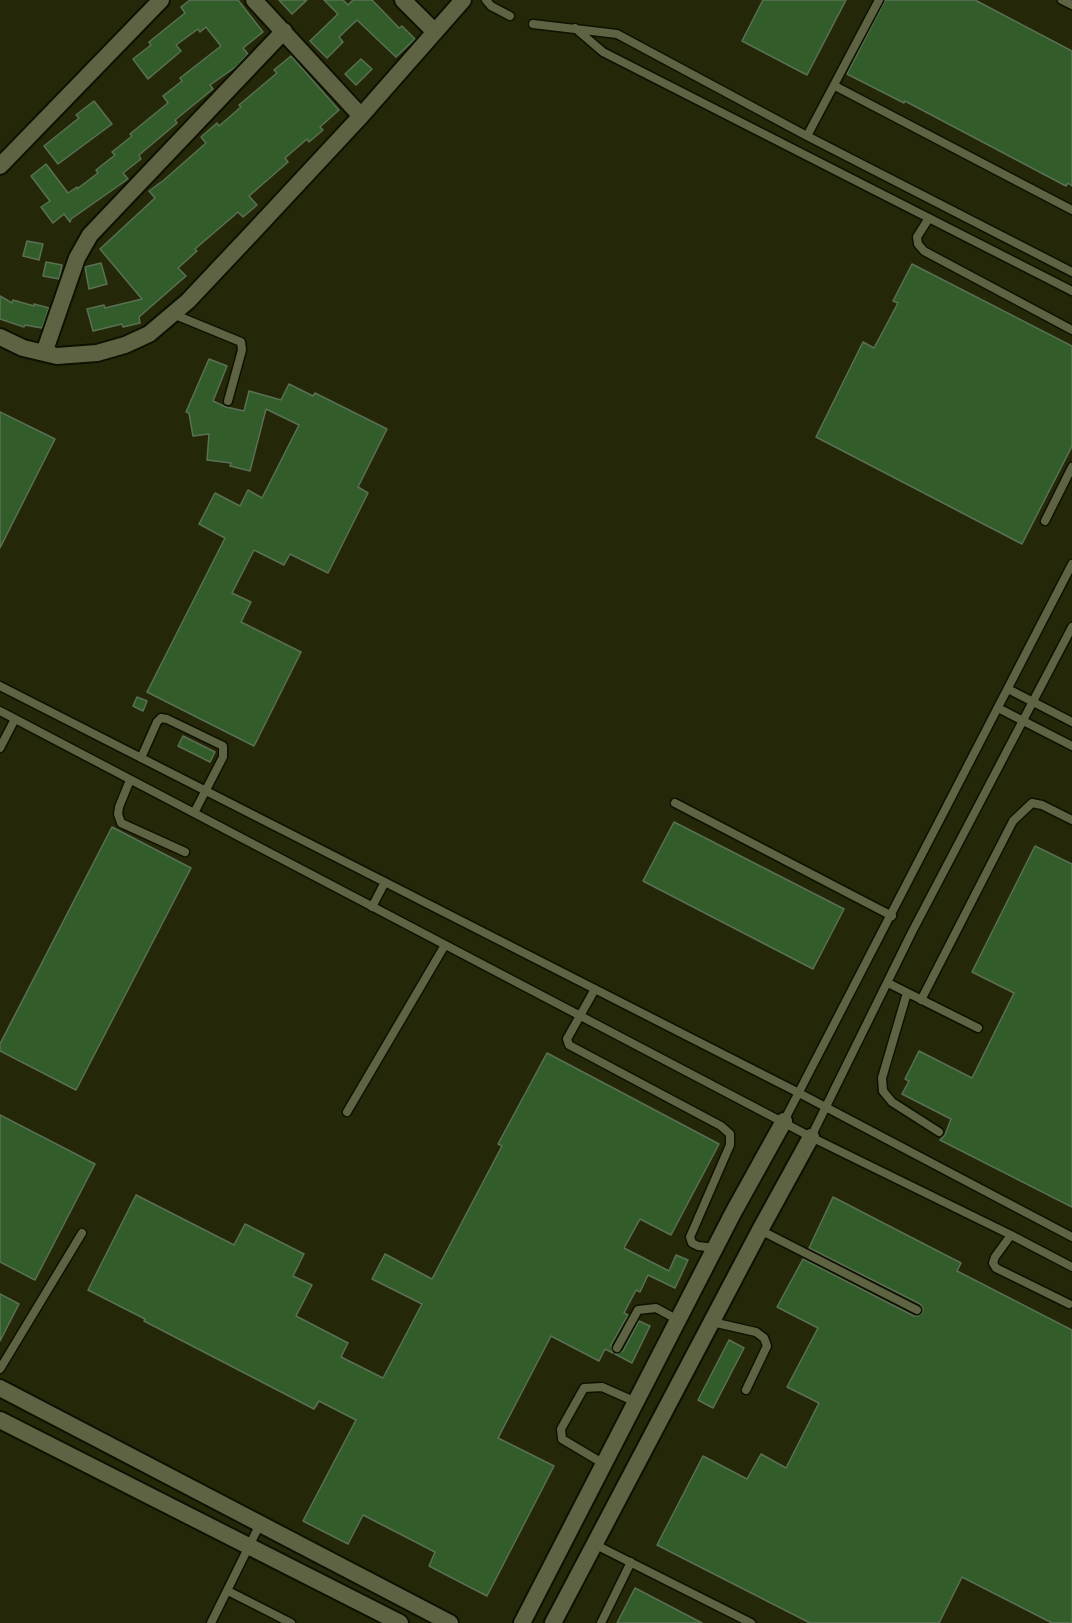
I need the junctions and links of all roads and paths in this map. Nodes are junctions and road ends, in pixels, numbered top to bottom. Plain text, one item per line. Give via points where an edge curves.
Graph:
1 (161, 0) edge
2 (254, 0) edge
3 (403, 0) edge
4 (463, 0) edge
5 (486, 0) edge
6 (879, 0) edge
7 (1062, 0) edge
8 (1072, 5) edge
9 (510, 16) dead end
10 (532, 24) dead end
11 (575, 28) junction
12 (284, 31) junction
13 (435, 32) junction
14 (835, 86) junction
15 (361, 116) junction
16 (807, 136) junction
17 (0, 166) edge
18 (1072, 210) edge
19 (929, 218) junction
20 (1072, 272) edge
21 (1072, 291) edge
22 (173, 314) junction
23 (1072, 330) edge
24 (0, 337) edge
25 (44, 353) junction
26 (228, 401) dead end
27 (1072, 467) edge
28 (1045, 521) dead end
29 (1072, 564) edge
30 (1072, 627) edge
31 (0, 686) edge
32 (1008, 688) junction
33 (1034, 703) junction
34 (998, 708) junction
35 (0, 711) edge
36 (15, 719) junction
37 (1072, 722) edge
38 (1023, 723) junction
39 (1072, 746) edge
40 (0, 748) edge
41 (141, 758) junction
42 (130, 780) junction
43 (206, 791) junction
44 (675, 803) dead end
45 (194, 813) junction
46 (1072, 820) edge
47 (185, 852) dead end
48 (385, 882) junction
49 (372, 907) junction
50 (892, 916) junction
51 (445, 945) junction
52 (888, 983) junction
53 (595, 989) junction
54 (907, 993) junction
55 (921, 1000) junction
56 (581, 1017) junction
57 (978, 1028) dead end
58 (799, 1093) junction
59 (824, 1107) junction
60 (347, 1112) dead end
61 (784, 1121) junction
62 (939, 1132) dead end
63 (811, 1137) junction
64 (760, 1230) junction
65 (82, 1233) dead end
66 (1011, 1235) junction
67 (1072, 1237) edge
68 (715, 1248) junction
69 (1072, 1267) edge
70 (1069, 1304) dead end
71 (917, 1310) dead end
72 (678, 1320) junction
73 (712, 1322) junction
74 (617, 1348) dead end
75 (0, 1369) edge
76 (0, 1388) edge
77 (746, 1390) dead end
78 (636, 1402) junction
79 (0, 1420) edge
80 (604, 1464) junction
81 (260, 1524) junction
82 (594, 1544) junction
83 (250, 1546) junction
84 (632, 1562) junction
85 (228, 1591) junction
86 (212, 1623) edge
87 (291, 1623) edge
88 (400, 1623) edge
89 (450, 1623) edge
90 (522, 1623) edge
91 (553, 1623) edge
92 (601, 1623) edge
93 (751, 1623) edge

1 - 17 street
2 - 12 street
3 - 13 street
4 - 13 street
5 - 9 lane
6 - 14 lane
7 - 8 lane
10 - 11 lane
11 - 16 lane via 617,33
11 - 19 lane via 603,52
12 - 15 street
12 - 25 street via 90,235 77,258
13 - 15 street
14 - 16 lane
14 - 18 lane
15 - 22 street
16 - 20 lane
19 - 21 lane
19 - 23 lane via 917,237 924,251
22 - 25 street via 149,334 125,345 98,353
22 - 26 lane via 241,342
24 - 25 street
27 - 28 lane
29 - 32 lane
30 - 33 lane
31 - 41 lane
32 - 33 lane
32 - 34 lane
33 - 37 lane
33 - 38 lane
34 - 38 lane
34 - 50 lane
35 - 36 lane
36 - 40 lane
36 - 42 lane
38 - 39 lane
38 - 52 lane
41 - 43 lane
41 - 43 lane via 161,718 223,746 223,757
42 - 45 lane
42 - 47 lane via 119,807 121,822
43 - 45 lane
43 - 48 lane
44 - 50 lane
45 - 49 lane
46 - 55 lane via 1032,803 1013,821
48 - 49 lane
48 - 53 lane
49 - 51 lane
50 - 58 lane
51 - 56 lane
51 - 60 lane
52 - 54 lane
52 - 59 lane
53 - 56 lane
53 - 58 lane
54 - 55 lane
54 - 62 lane via 882,1078 884,1092 892,1102
55 - 57 lane
56 - 61 lane
56 - 68 lane via 567,1039 569,1045 730,1134 730,1145 690,1237 698,1246
58 - 59 lane
58 - 61 lane
59 - 63 lane
59 - 67 lane
61 - 63 lane
61 - 68 street
63 - 64 street
63 - 66 lane
64 - 71 lane
64 - 73 street
65 - 75 lane
66 - 69 lane
66 - 70 lane via 994,1257 996,1268
68 - 72 street
72 - 74 lane via 656,1308 638,1310
72 - 78 street
73 - 77 lane via 756,1332 765,1338 767,1346
73 - 82 street
76 - 81 street
78 - 80 street
78 - 80 lane via 602,1387 584,1388 561,1429 562,1439
79 - 83 street
80 - 90 street
81 - 83 lane
81 - 89 street
82 - 84 lane
82 - 91 street
83 - 85 lane
83 - 88 street
84 - 92 lane
84 - 93 lane
85 - 86 lane
85 - 87 lane

